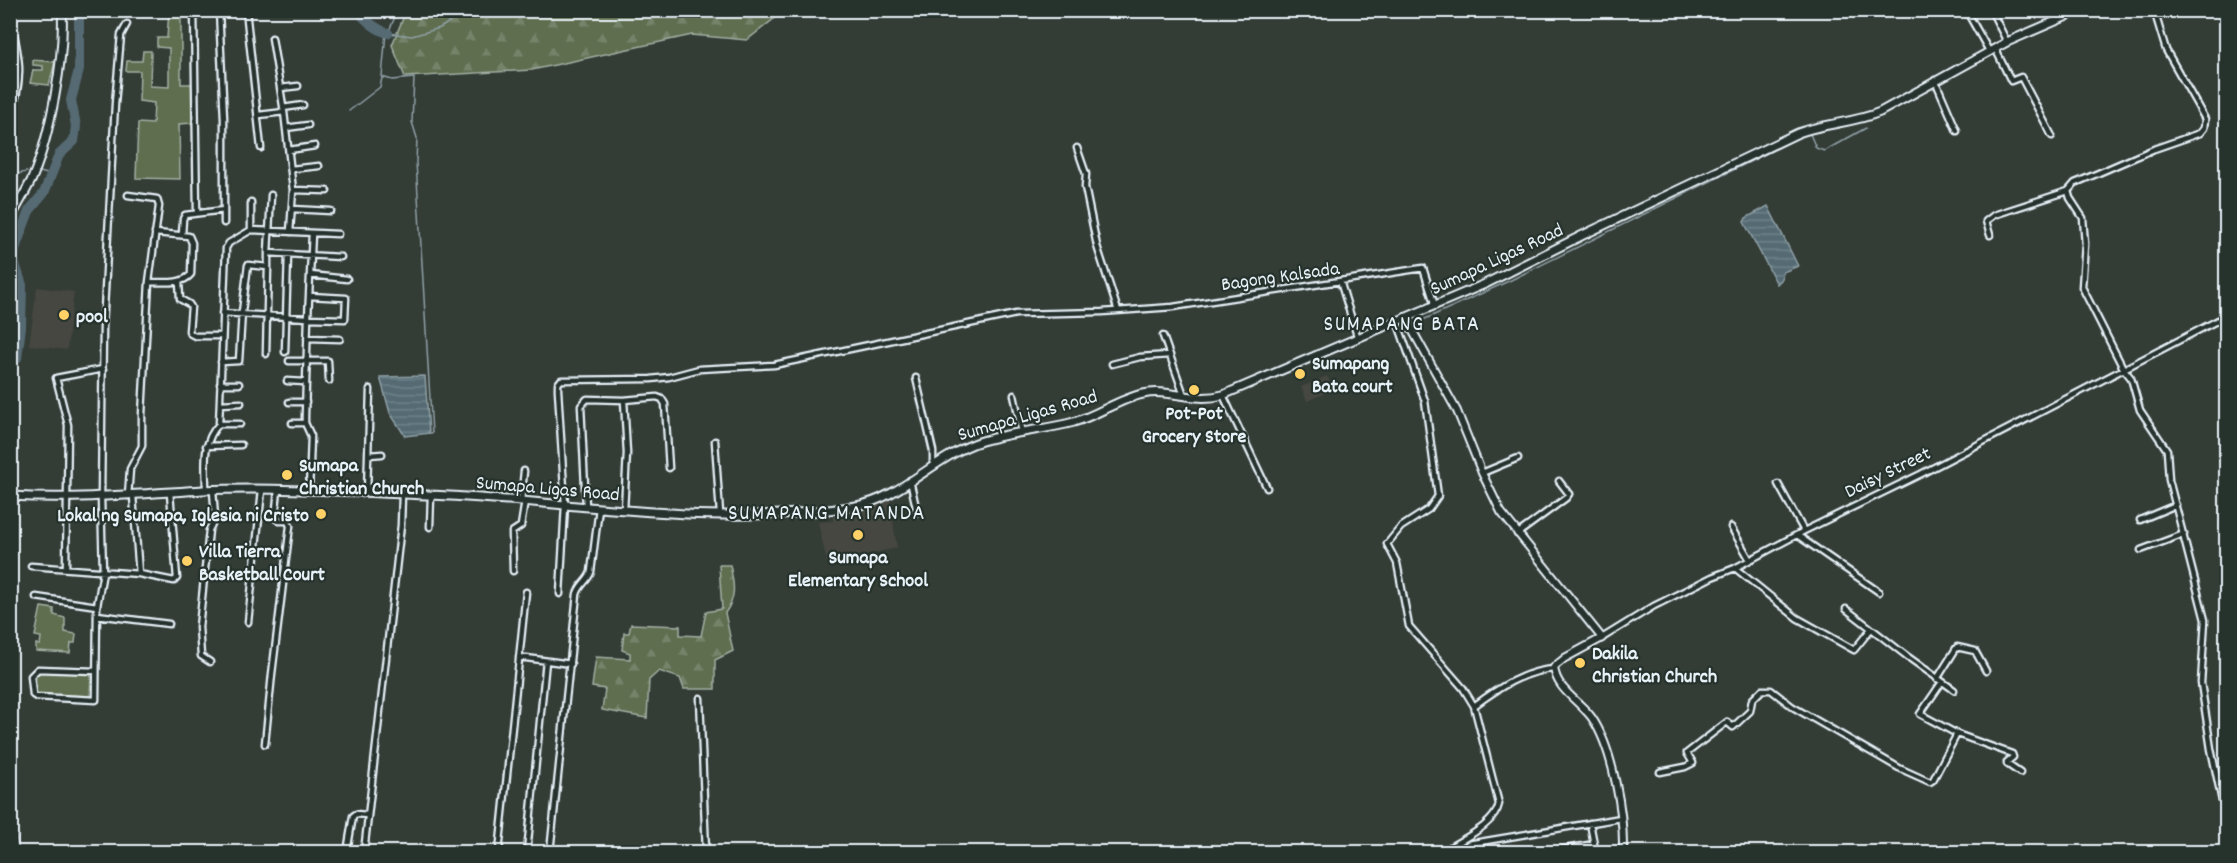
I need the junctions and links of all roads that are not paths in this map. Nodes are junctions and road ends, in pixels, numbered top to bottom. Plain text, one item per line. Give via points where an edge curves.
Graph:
1 (62, 10) edge
2 (194, 10) edge
3 (219, 10) edge
4 (246, 10) edge
5 (1966, 10) edge
6 (1991, 10) edge
7 (2081, 10) edge
8 (2154, 10) edge
9 (10, 15) edge
10 (127, 24) dead end
11 (15, 37) junction
12 (272, 38) dead end
13 (2007, 42) junction
14 (10, 45) edge
15 (1992, 50) junction
16 (1935, 80) junction
17 (298, 86) dead end
18 (280, 88) junction
19 (303, 105) dead end
20 (284, 110) junction
21 (259, 115) junction
22 (10, 119) edge
23 (308, 125) dead end
24 (286, 128) junction
25 (1957, 132) dead end
26 (2052, 136) dead end
27 (315, 146) dead end
28 (261, 148) dead end
29 (1077, 148) dead end
30 (289, 150) junction
31 (319, 166) dead end
32 (291, 170) junction
33 (293, 190) junction
34 (327, 190) dead end
35 (2068, 191) junction
36 (128, 195) dead end
37 (271, 195) dead end
38 (251, 202) dead end
39 (292, 209) junction
40 (224, 210) junction
41 (332, 211) dead end
42 (197, 213) junction
43 (11, 216) edge
44 (224, 223) dead end
45 (251, 230) junction
46 (269, 231) junction
47 (290, 232) junction
48 (155, 233) junction
49 (312, 233) junction
50 (338, 234) dead end
51 (182, 235) junction
52 (1990, 235) dead end
53 (268, 253) junction
54 (288, 255) junction
55 (311, 256) junction
56 (341, 257) dead end
57 (268, 267) junction
58 (310, 275) junction
59 (347, 279) dead end
60 (178, 281) junction
61 (1340, 281) junction
62 (149, 282) junction
63 (309, 296) junction
64 (1434, 306) junction
65 (1118, 311) junction
66 (242, 312) junction
67 (222, 313) junction
68 (266, 316) junction
69 (2226, 316) edge
70 (1406, 317) junction
71 (287, 318) junction
72 (308, 318) junction
73 (1397, 321) junction
74 (221, 336) junction
75 (1163, 336) dead end
76 (307, 338) junction
77 (340, 339) dead end
78 (1358, 339) junction
79 (285, 352) dead end
80 (266, 354) dead end
81 (1170, 355) junction
82 (289, 361) dead end
83 (307, 361) junction
84 (221, 362) junction
85 (1112, 364) dead end
86 (2123, 368) junction
87 (103, 369) junction
88 (916, 378) dead end
89 (287, 381) dead end
90 (328, 381) dead end
91 (305, 382) junction
92 (220, 384) junction
93 (239, 384) dead end
94 (370, 388) dead end
95 (1014, 395) dead end
96 (1223, 395) junction
97 (1185, 397) junction
98 (624, 400) junction
99 (289, 402) dead end
100 (306, 402) junction
101 (241, 403) dead end
102 (220, 404) junction
103 (292, 423) dead end
104 (305, 423) junction
105 (219, 424) junction
106 (240, 424) dead end
107 (1022, 433) junction
108 (715, 441) dead end
109 (241, 445) dead end
110 (206, 446) junction
111 (382, 454) dead end
112 (369, 455) junction
113 (1518, 458) dead end
114 (933, 465) junction
115 (669, 468) dead end
116 (524, 471) dead end
117 (1482, 473) junction
118 (910, 480) junction
119 (1559, 482) dead end
120 (1778, 484) dead end
121 (1267, 488) dead end
122 (209, 490) junction
123 (262, 490) junction
124 (278, 490) junction
125 (309, 491) junction
126 (170, 493) junction
127 (367, 493) junction
128 (402, 494) junction
129 (431, 495) junction
130 (10, 496) edge
131 (131, 496) junction
132 (66, 498) junction
133 (100, 498) junction
134 (523, 501) junction
135 (565, 505) junction
136 (2176, 505) junction
137 (586, 507) junction
138 (599, 507) junction
139 (624, 510) junction
140 (916, 512) dead end
141 (720, 514) junction
142 (2140, 520) dead end
143 (430, 527) dead end
144 (1731, 527) dead end
145 (1804, 531) junction
146 (1517, 534) junction
147 (2184, 534) junction
148 (1797, 535) junction
149 (2141, 550) dead end
150 (1750, 560) junction
151 (31, 566) dead end
152 (66, 568) junction
153 (1735, 568) junction
154 (513, 570) dead end
155 (104, 572) junction
156 (139, 574) junction
157 (526, 592) dead end
158 (1879, 592) dead end
159 (560, 594) dead end
160 (36, 597) dead end
161 (97, 606) junction
162 (1846, 609) dead end
163 (97, 615) junction
164 (248, 622) dead end
165 (169, 624) dead end
166 (1871, 628) junction
167 (1602, 638) junction
168 (519, 657) junction
169 (546, 661) junction
170 (210, 662) dead end
171 (571, 664) junction
172 (1554, 669) junction
173 (96, 671) junction
174 (1986, 671) dead end
175 (1939, 680) junction
176 (1954, 690) dead end
177 (700, 698) dead end
178 (1474, 706) junction
179 (1957, 734) junction
180 (265, 744) dead end
181 (1660, 772) dead end
182 (2020, 772) dead end
183 (367, 815) junction
184 (1621, 818) junction
185 (2226, 820) edge
186 (1590, 823) junction
187 (347, 852) edge
188 (364, 852) edge
189 (499, 852) edge
190 (527, 852) edge
191 (550, 852) edge
192 (706, 852) edge
193 (1446, 852) edge
194 (1462, 852) edge
195 (1548, 852) edge
196 (1623, 852) edge

1 - 43 main road via 61,59 49,117 33,177
2 - 42 street
3 - 40 street
4 - 21 street
5 - 15 street
6 - 13 street
7 - 13 main road, Sumapa Ligas Road
8 - 35 street via 2163,43 2205,119 2204,128 2200,133 2080,180
9 - 11 street
10 - 87 street via 122,35 115,104
11 - 14 street
11 - 22 street via 21,65 18,97
12 - 18 street
13 - 15 main road, Sumapa Ligas Road
15 - 16 main road, Sumapa Ligas Road
15 - 26 street via 2011,81 2021,77
16 - 25 street
16 - 64 main road, Sumapa Ligas Road via 1863,119 1820,125 1761,149
17 - 18 street
18 - 20 street
19 - 20 street
20 - 21 street
20 - 24 street
21 - 28 street
23 - 24 street
24 - 30 street
27 - 30 street
29 - 65 street via 1086,174 1085,188 1097,246
30 - 32 street
31 - 32 street
32 - 33 street
33 - 34 street
33 - 39 street
35 - 52 street via 1994,214 1986,221
35 - 86 street via 2083,218 2082,286
36 - 48 street via 159,202
37 - 46 street
38 - 45 street
39 - 41 street
39 - 47 street
40 - 42 street
40 - 44 street
42 - 51 street via 183,217
45 - 46 street
45 - 67 street via 226,248
46 - 47 street
46 - 53 street
47 - 49 street
48 - 51 street
48 - 62 street
49 - 50 street
49 - 55 street
51 - 60 street via 191,239 191,274
53 - 54 street
53 - 57 street
54 - 55 street
54 - 71 street
55 - 56 street
55 - 58 street
57 - 66 street via 248,265
57 - 68 street
58 - 59 street
58 - 63 street
60 - 62 street
60 - 74 street via 180,299 191,307 191,334
61 - 64 street, Bagong Kalsada via 1423,268
61 - 65 street, Bagong Kalsada via 1173,307
61 - 78 street
62 - 131 street via 142,446 130,470
63 - 72 street
63 - 72 street via 346,298 345,319
64 - 70 main road, Sumapa Ligas Road
65 - 135 street, Bagong Kalsada via 1016,314 774,365 699,369 651,379 561,380 558,390
66 - 67 street
66 - 68 street
66 - 84 street via 239,361
67 - 74 street
68 - 71 street
68 - 80 street
69 - 86 street, Daisy Street
70 - 73 main road, Sumapa Ligas Road
70 - 117 street via 1457,411
71 - 72 street
71 - 79 street
72 - 76 street
73 - 78 main road, Sumapa Ligas Road
73 - 178 street via 1425,401 1438,496 1429,509 1401,527 1386,544 1397,563 1409,626
74 - 84 street
75 - 81 street
76 - 77 street
76 - 83 street
78 - 96 main road, Sumapa Ligas Road
81 - 85 street
81 - 97 street
82 - 83 street
83 - 90 street via 328,361
83 - 91 street
84 - 92 street
86 - 136 street via 2131,378 2140,410 2167,450
86 - 145 street, Daisy Street
87 - 132 street via 56,378 68,425
87 - 133 street
88 - 114 street
89 - 91 street
91 - 100 street
92 - 93 street
92 - 102 street
94 - 112 street
95 - 107 street
96 - 97 main road, Sumapa Ligas Road via 1208,399
96 - 121 street
97 - 107 main road, Sumapa Ligas Road via 1144,393 1080,420
98 - 115 street via 662,399
98 - 137 street via 587,399 581,406
98 - 139 street
99 - 100 street
100 - 104 street
101 - 102 street
102 - 105 street
103 - 104 street
104 - 125 street via 312,446
105 - 106 street
105 - 110 street
107 - 114 main road, Sumapa Ligas Road via 970,445
108 - 141 street
109 - 110 street
110 - 122 street
111 - 112 street
112 - 127 street
113 - 117 street
114 - 118 main road, Sumapa Ligas Road
116 - 134 street
117 - 146 street
118 - 140 street
118 - 141 main road, Sumapa Ligas Road via 875,502 855,507 794,514
119 - 146 street via 1569,494 1566,498
120 - 145 street
122 - 123 main road, Sumapa Ligas Road
122 - 126 main road, Sumapa Ligas Road
122 - 170 street via 215,518 209,530 199,627 201,656
123 - 124 main road, Sumapa Ligas Road
123 - 164 street
124 - 125 main road, Sumapa Ligas Road
124 - 180 street via 276,520 288,521 290,526
125 - 127 main road, Sumapa Ligas Road
126 - 131 main road, Sumapa Ligas Road
126 - 156 street via 177,578 169,581
127 - 128 main road, Sumapa Ligas Road
128 - 129 main road, Sumapa Ligas Road
128 - 183 street
129 - 134 main road, Sumapa Ligas Road
129 - 143 street
130 - 132 main road, Sumapa Ligas Road
131 - 133 main road, Sumapa Ligas Road
131 - 156 street
132 - 133 main road, Sumapa Ligas Road
132 - 152 street
133 - 155 street
134 - 135 main road, Sumapa Ligas Road
134 - 154 street via 522,526 512,532
135 - 137 main road, Sumapa Ligas Road
135 - 159 street
136 - 142 street
136 - 147 street
137 - 138 main road, Sumapa Ligas Road
138 - 139 main road, Sumapa Ligas Road
138 - 171 street via 591,572 577,594
139 - 141 main road, Sumapa Ligas Road
144 - 150 street
145 - 148 street, Daisy Street
146 - 167 street
147 - 149 street
147 - 185 street via 2205,620 2201,683
148 - 150 street, Daisy Street
148 - 158 street
150 - 153 street, Daisy Street
151 - 152 street
152 - 155 street
153 - 166 street via 1797,618 1854,650
153 - 167 street, Daisy Street via 1654,606
155 - 156 street
155 - 161 street
157 - 168 street
160 - 161 street
161 - 163 street
162 - 166 street
163 - 165 street
163 - 173 street
166 - 175 street
167 - 172 street, Daisy Street via 1564,658
168 - 169 street
168 - 189 street
169 - 171 street
169 - 190 street
171 - 191 street
172 - 178 street via 1537,670 1500,687
172 - 184 street via 1558,682 1592,718 1604,744
173 - 173 street via 38,669 32,676 33,695 96,700
174 - 175 street via 1975,651 1957,647
175 - 176 street
175 - 179 street via 1920,714
177 - 192 street
178 - 193 street via 1499,804 1497,813 1486,823
179 - 181 street via 1933,780 1926,782 1792,707 1771,690 1762,690 1752,700 1750,711 1733,727 1727,722 1687,753 1693,763
179 - 182 street via 2012,754 2007,764
183 - 187 street via 353,816
183 - 188 street
184 - 186 street
184 - 196 street
186 - 194 street via 1468,844
186 - 195 street via 1594,844

